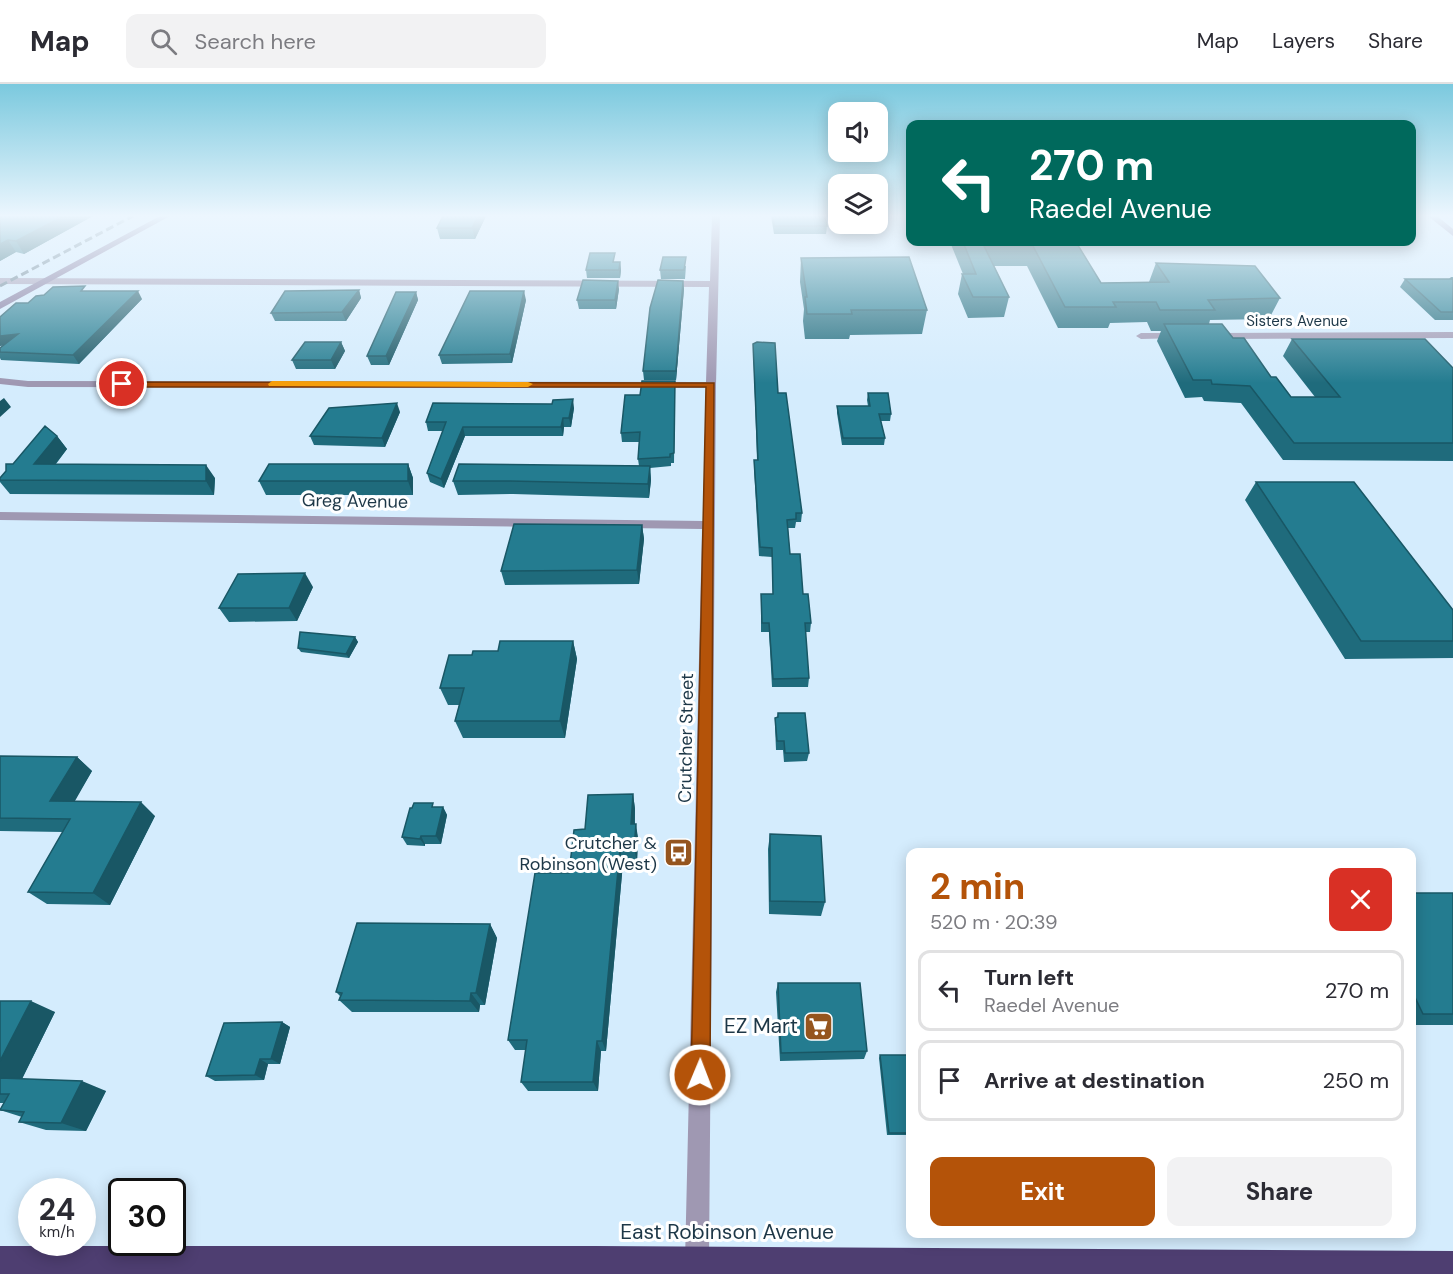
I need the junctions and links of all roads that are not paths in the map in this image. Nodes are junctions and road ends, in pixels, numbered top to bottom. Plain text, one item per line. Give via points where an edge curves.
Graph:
1 (66, 272) edge
2 (715, 272) edge
3 (0, 281) edge
4 (47, 282) junction
5 (715, 284) junction
6 (0, 306) edge
7 (1141, 336) dead end
8 (1453, 336) edge
9 (0, 381) edge
10 (711, 385) junction
11 (0, 516) edge
12 (709, 525) junction
13 (0, 1260) edge
14 (697, 1261) junction
15 (1453, 1265) edge

1 - 4 street
2 - 5 street, Crutcher Street
3 - 4 street
4 - 5 street
4 - 6 street
5 - 10 street, Crutcher Street
7 - 8 street, Sisters Avenue
9 - 10 street
10 - 12 street, Crutcher Street
11 - 12 street, Greg Avenue
12 - 14 street, Crutcher Street
13 - 14 highway, East Robinson Avenue
14 - 15 highway, East Robinson Avenue

